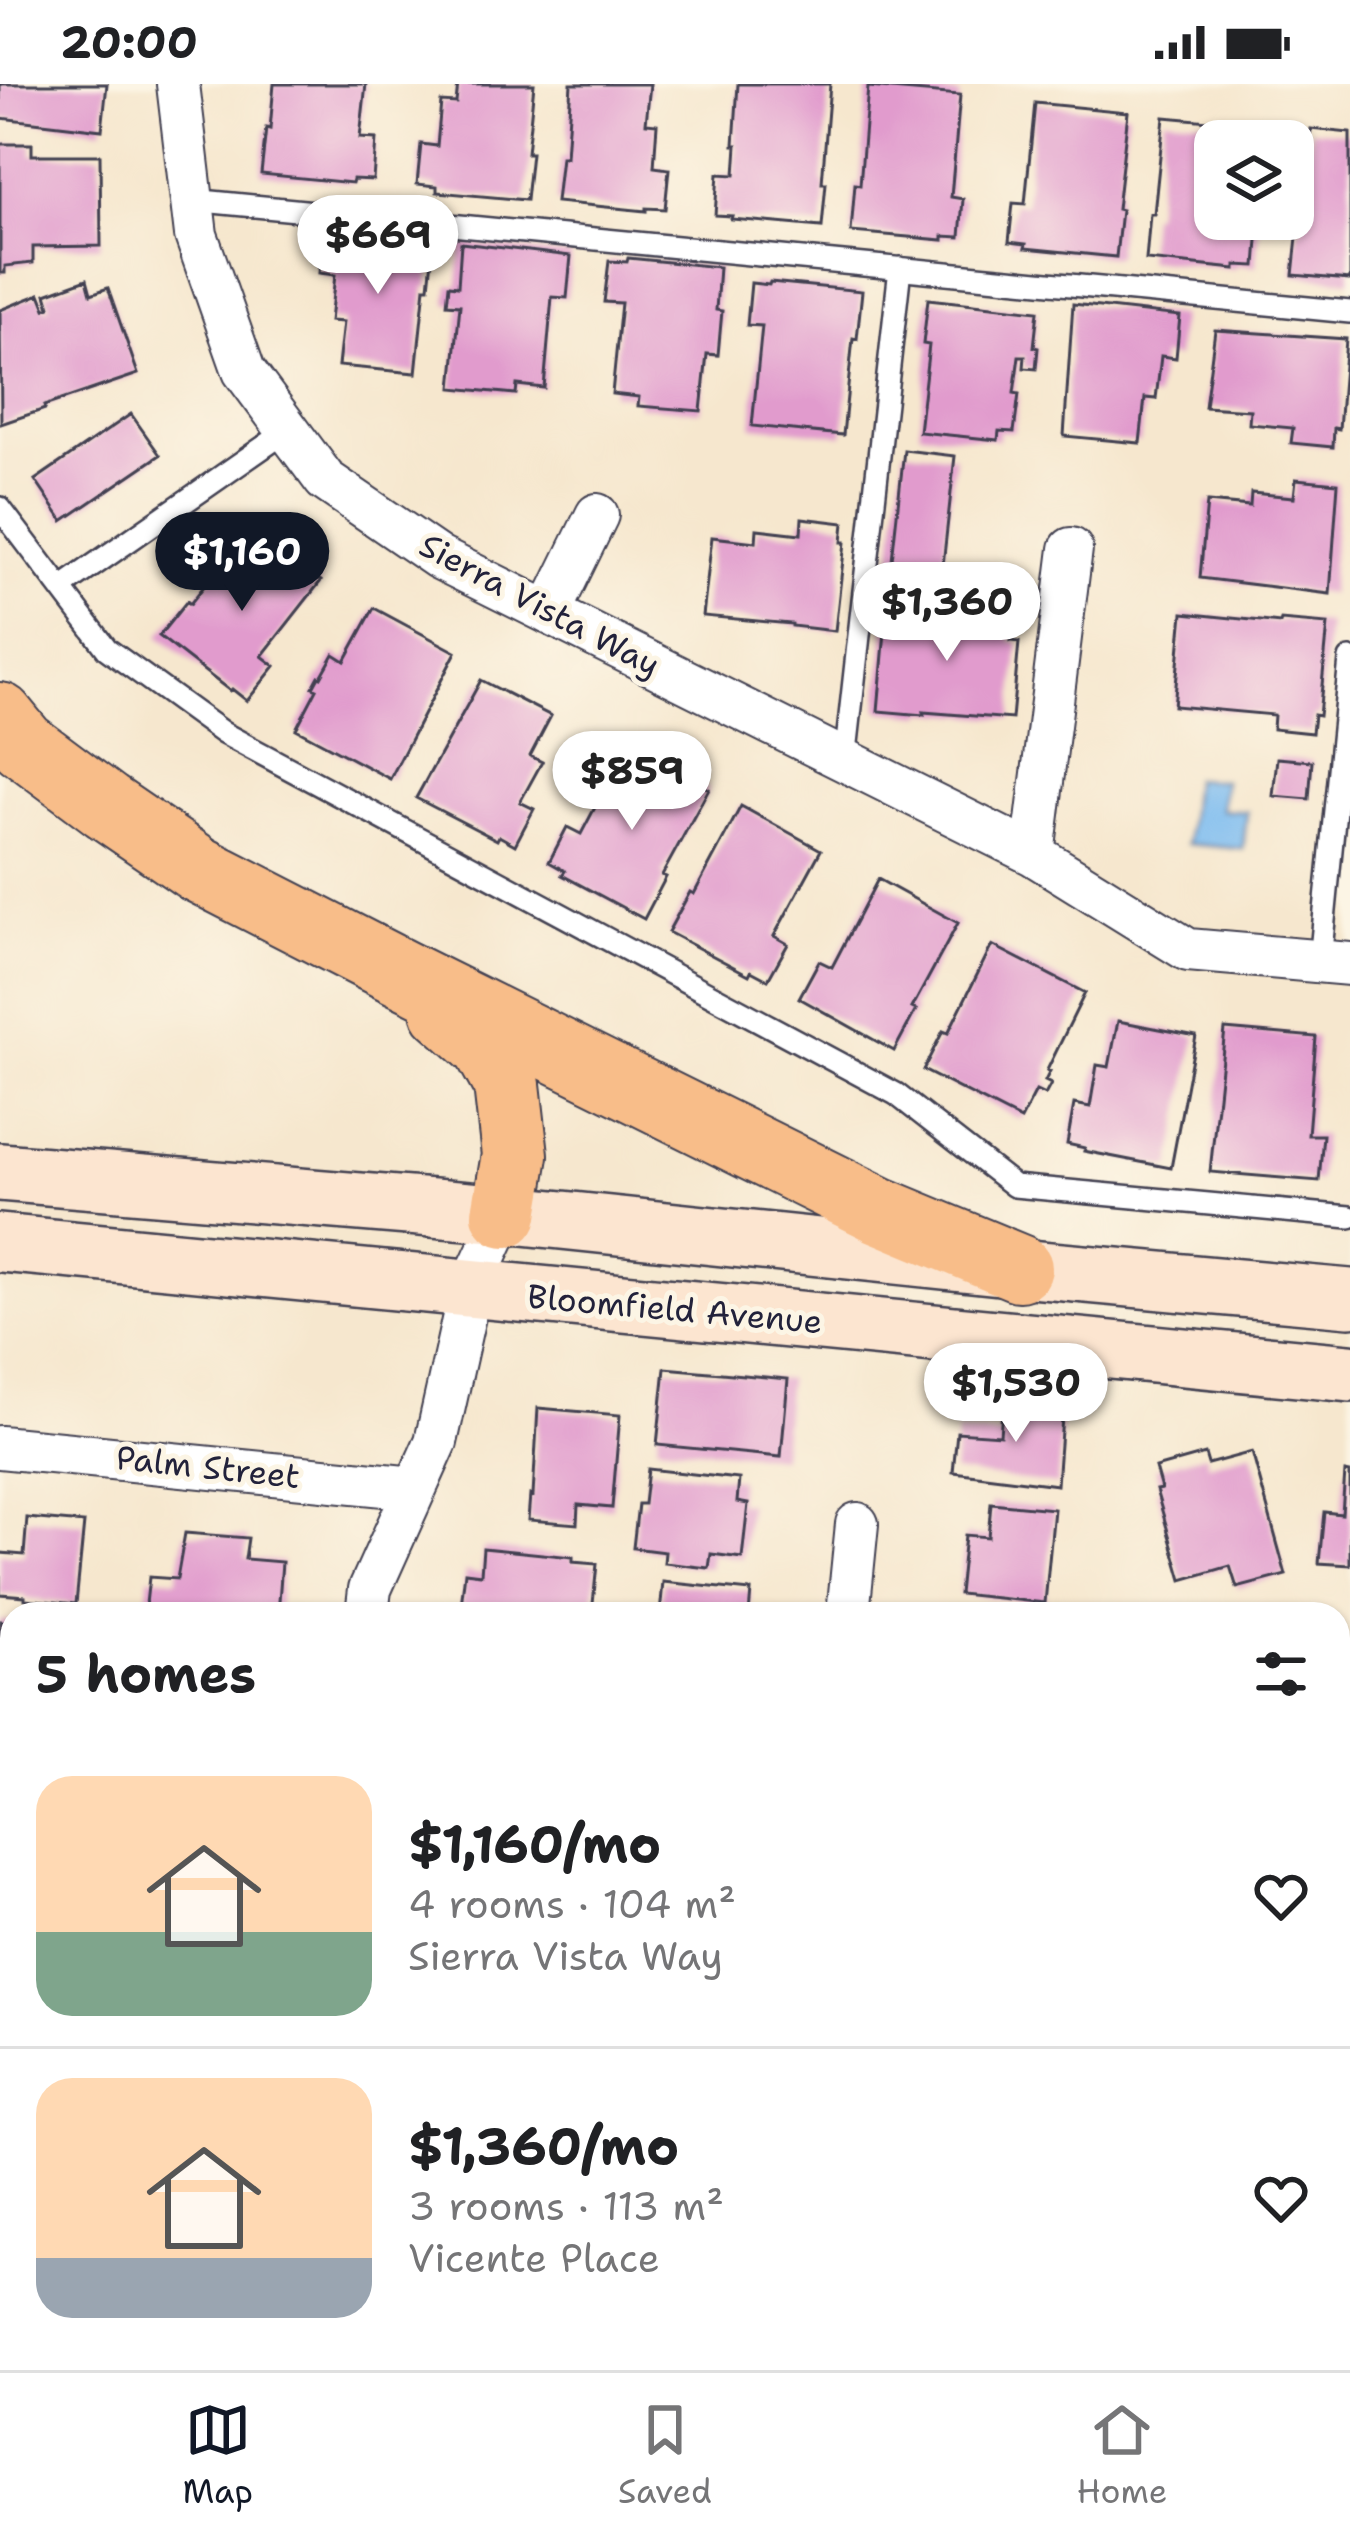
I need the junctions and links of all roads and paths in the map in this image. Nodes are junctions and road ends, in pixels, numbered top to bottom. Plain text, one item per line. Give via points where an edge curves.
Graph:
1 (178, 84) edge
2 (191, 200) junction
3 (900, 268) junction
4 (1350, 312) edge
5 (288, 430) junction
6 (0, 508) edge
7 (597, 515) dead end
8 (1071, 549) dead end
9 (61, 588) junction
10 (548, 613) junction
11 (1350, 658) edge
12 (0, 716) edge
13 (845, 761) junction
14 (1033, 854) junction
15 (1335, 963) edge
16 (401, 973) junction
17 (0, 1172) edge
18 (505, 1214) junction
19 (1350, 1216) edge
20 (0, 1243) edge
21 (1019, 1268) junction
22 (470, 1289) junction
23 (1350, 1298) edge
24 (1350, 1373) edge
25 (0, 1447) edge
26 (415, 1488) junction
27 (857, 1525) dead end
28 (368, 1602) edge
29 (849, 1602) edge

1 - 2 street, Sierra Vista Way
2 - 3 lane
2 - 5 street, Sierra Vista Way via 244,371
3 - 4 lane
3 - 13 lane
5 - 9 lane
5 - 10 street, Sierra Vista Way via 325,480 439,558
6 - 9 lane
7 - 10 street
8 - 14 street
9 - 19 lane via 107,649 223,733 896,1094 1014,1186
10 - 13 street, Sierra Vista Way
11 - 15 lane
12 - 16 highway via 23,744 198,869
13 - 14 street, Sierra Vista Way
14 - 15 street, Sierra Vista Way via 1188,950
16 - 18 highway via 486,1047 507,1085 515,1155
16 - 21 highway via 879,1210
17 - 18 main road
18 - 21 main road
18 - 22 street
20 - 22 main road, Bloomfield Avenue
21 - 23 main road
22 - 24 main road, Bloomfield Avenue
22 - 26 street via 436,1442
25 - 26 street, Palm Street
26 - 28 street
27 - 29 street

